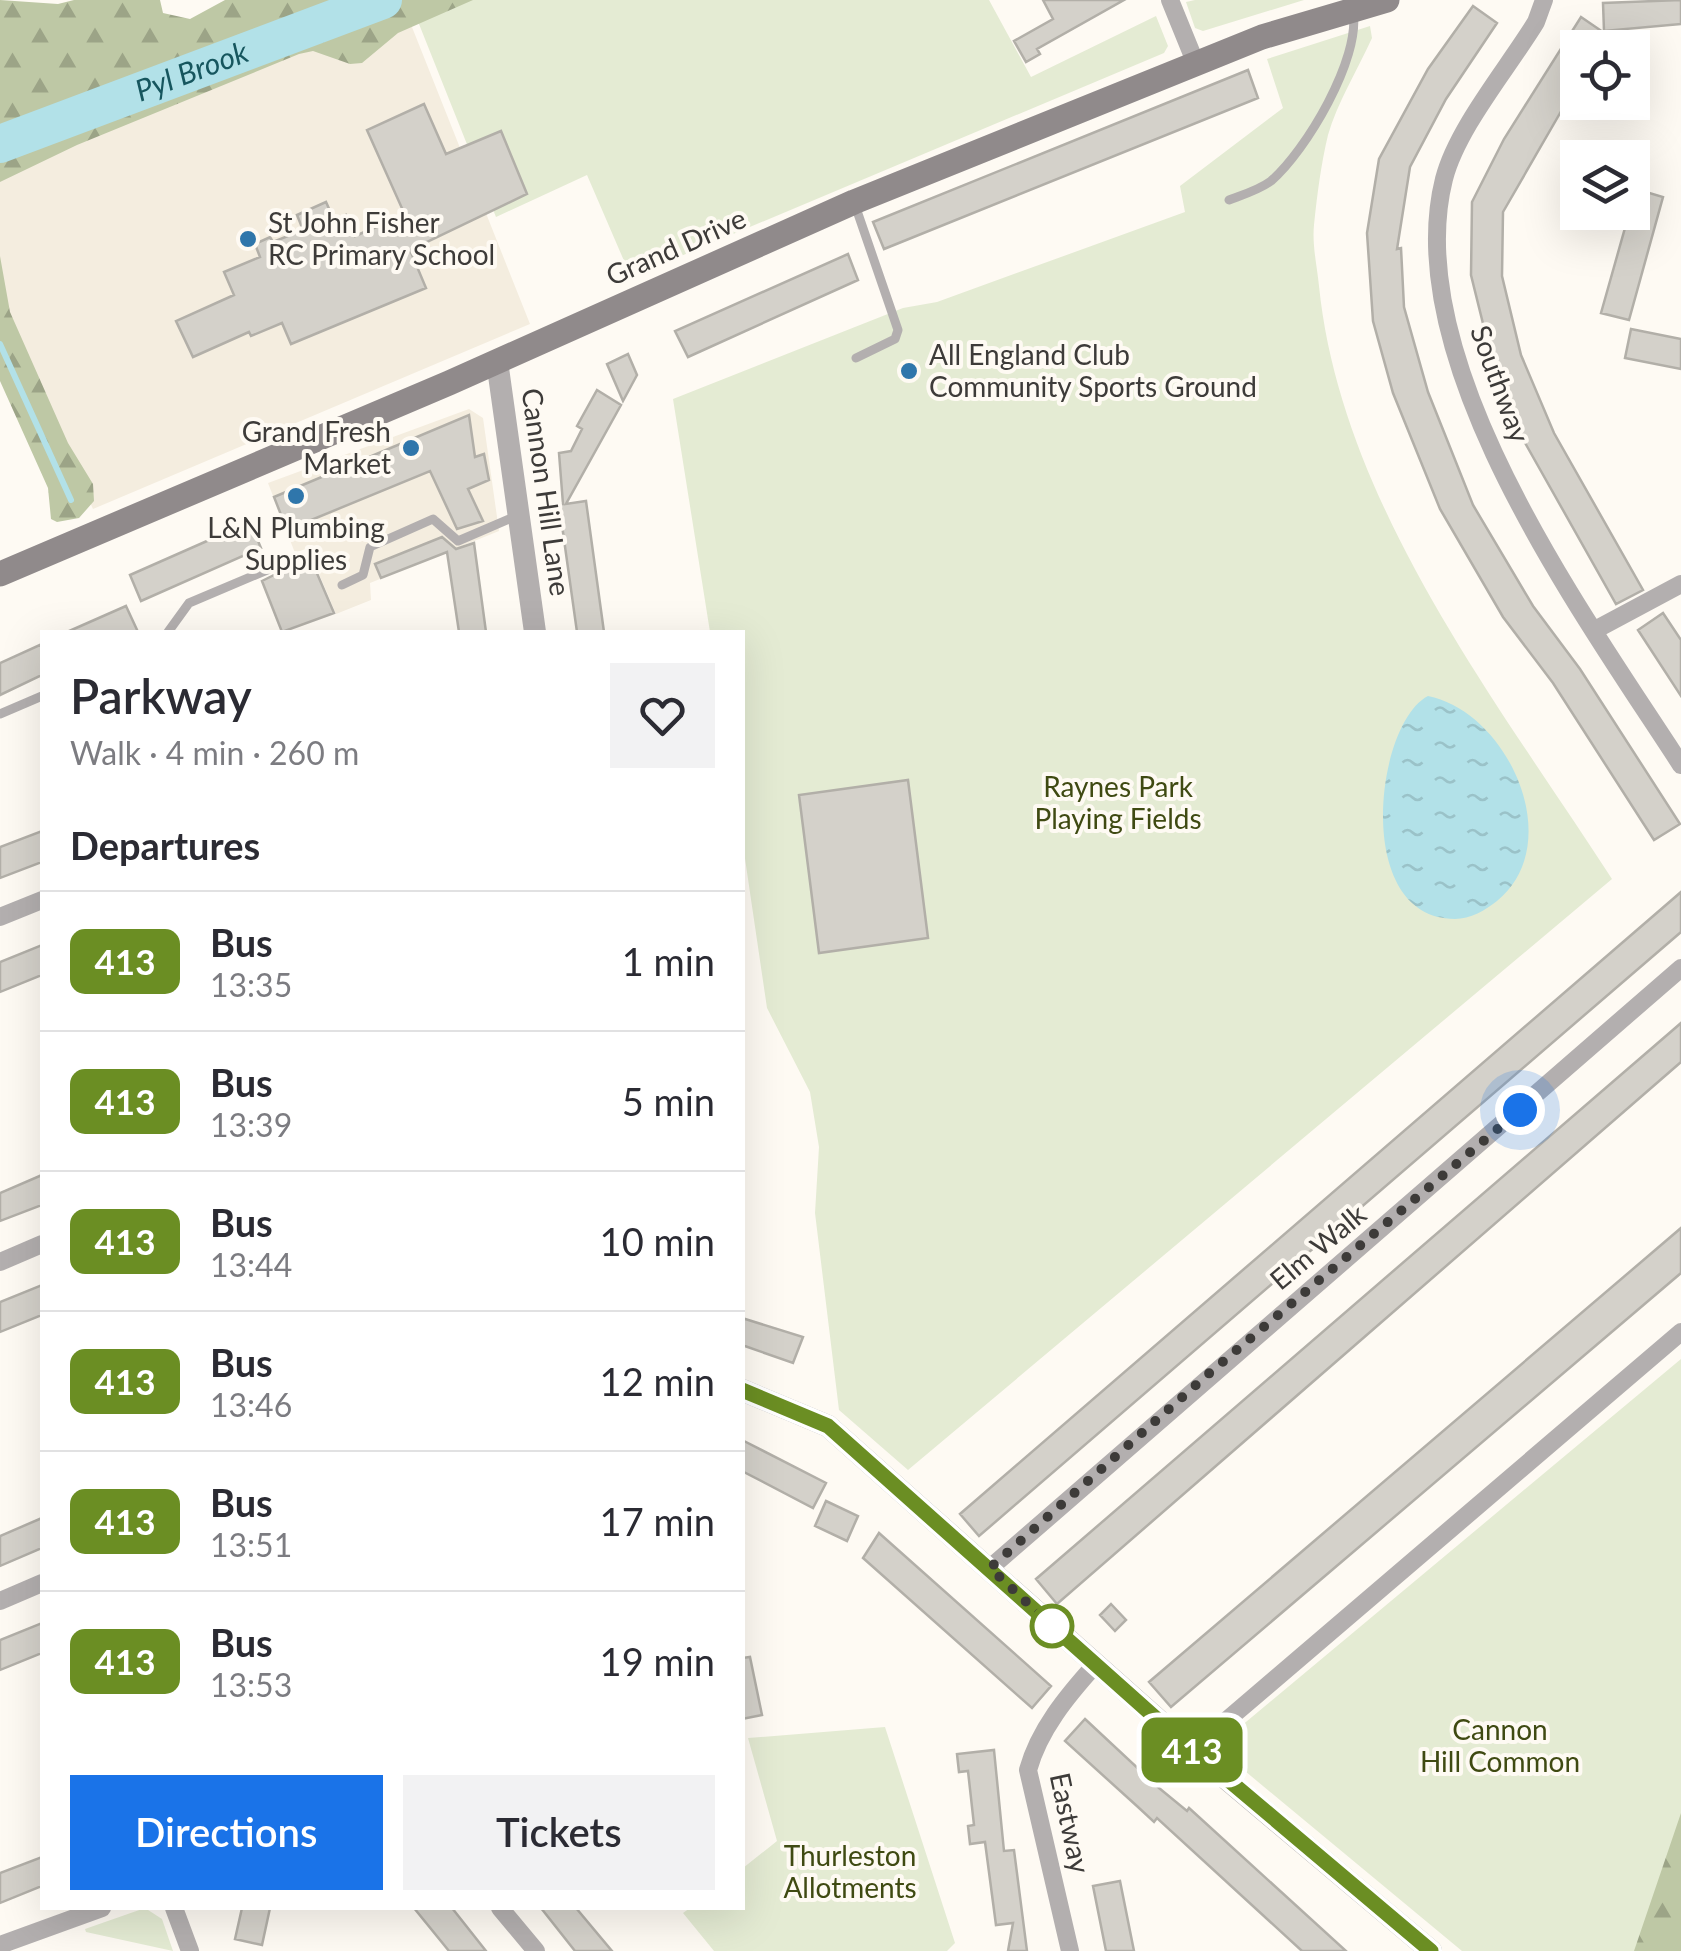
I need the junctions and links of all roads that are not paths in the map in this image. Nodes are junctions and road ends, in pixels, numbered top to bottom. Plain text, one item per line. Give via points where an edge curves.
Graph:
1 (1170, 0) edge
2 (1386, 0) edge
3 (1544, 0) edge
4 (1352, 10) junction
5 (1196, 64) junction
6 (1229, 200) dead end
7 (854, 202) junction
8 (856, 358) dead end
9 (497, 361) junction
10 (520, 514) junction
11 (286, 562) dead end
12 (0, 574) edge
13 (1681, 584) edge
14 (342, 585) dead end
15 (170, 630) edge
16 (535, 630) edge
17 (1594, 630) junction
18 (40, 697) edge
19 (0, 714) edge
20 (1681, 765) edge
21 (40, 901) edge
22 (0, 916) edge
23 (1681, 968) edge
24 (40, 1245) edge
25 (0, 1262) edge
26 (1681, 1332) edge
27 (745, 1391) edge
28 (990, 1568) junction
29 (40, 1585) edge
30 (0, 1601) edge
31 (1095, 1665) junction
32 (1192, 1750) junction
33 (96, 1910) edge
34 (175, 1910) edge
35 (502, 1910) edge
36 (0, 1945) edge
37 (190, 1951) edge
38 (536, 1951) edge
39 (1070, 1951) edge
40 (1431, 1951) edge

1 - 5 street
2 - 4 main road, Grand Drive
3 - 17 street, Southway via 1445,174 1439,267 1464,377 1510,488
4 - 5 main road, Grand Drive
4 - 6 lane via 1354,45 1305,143 1266,185
5 - 7 main road, Grand Drive
7 - 8 lane via 898,330 896,339
7 - 9 main road, Grand Drive
9 - 10 street, Cannon Hill Lane
9 - 12 main road, Grand Drive
10 - 14 lane via 458,540 432,519 370,546 363,575
10 - 16 street, Cannon Hill Lane
11 - 15 lane via 189,604
13 - 17 street
17 - 20 street, Southway
18 - 19 lane
21 - 22 street
23 - 28 street, Elm Walk
24 - 25 street
26 - 32 street
27 - 28 street via 817,1418
28 - 31 street
29 - 30 street
31 - 32 street
31 - 39 street, Eastway via 1061,1706 1028,1770
32 - 40 street
33 - 36 street
34 - 37 street
35 - 38 street

